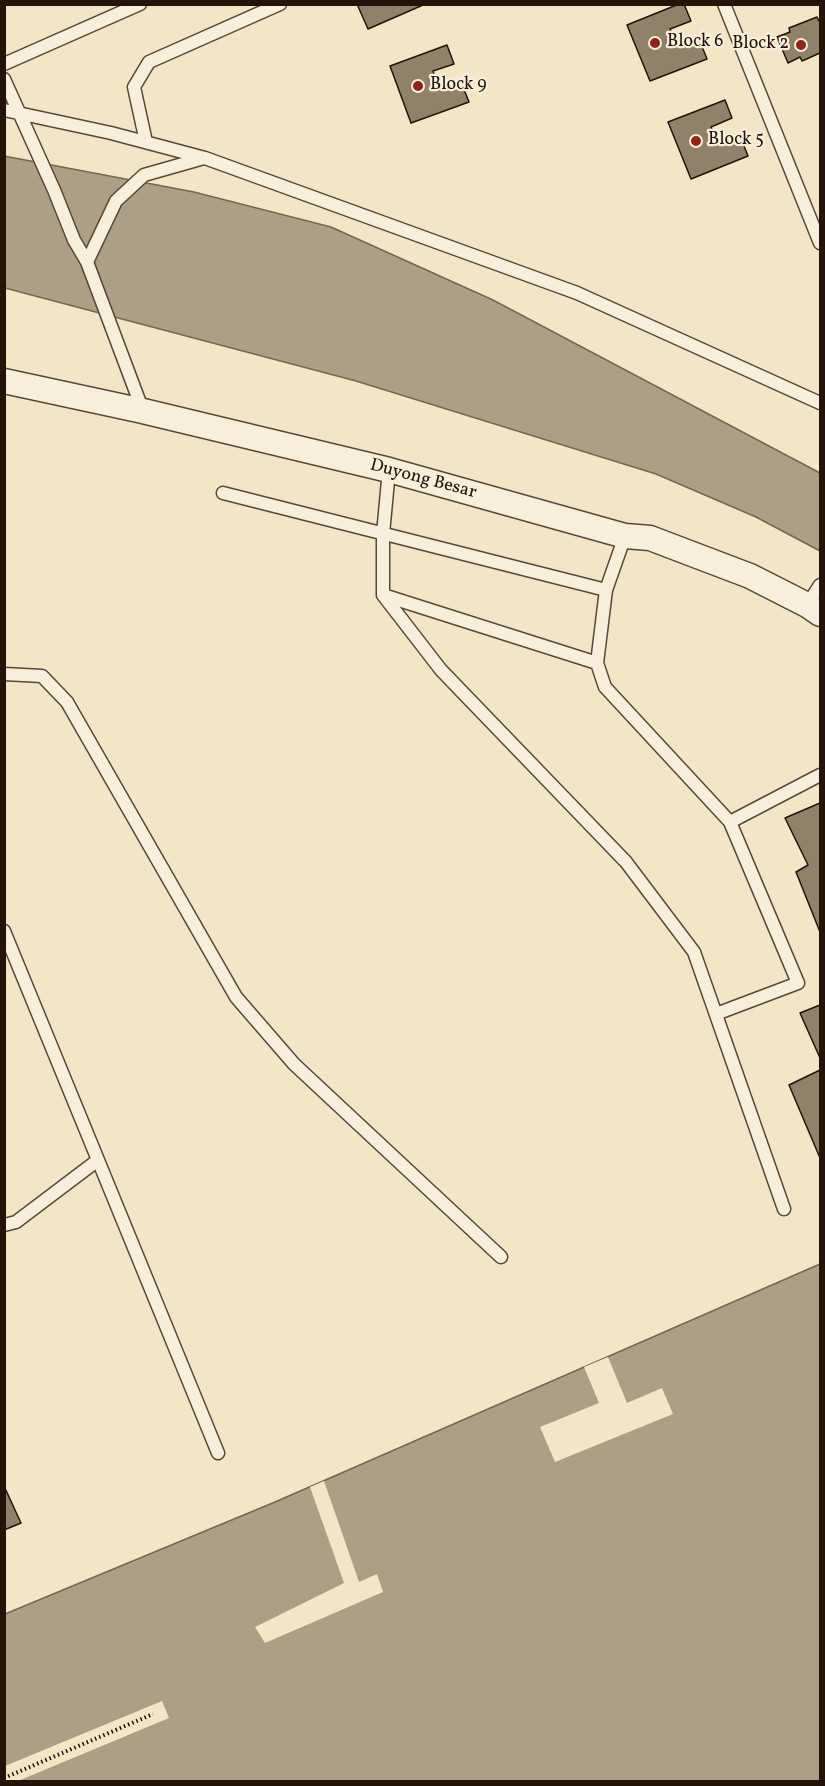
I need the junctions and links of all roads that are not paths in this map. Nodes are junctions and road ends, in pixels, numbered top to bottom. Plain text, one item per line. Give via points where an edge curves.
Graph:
1 (140, 4) edge
2 (280, 4) edge
3 (724, 4) edge
4 (4, 64) edge
5 (4, 80) edge
6 (4, 110) edge
7 (19, 114) junction
8 (147, 142) junction
9 (205, 158) junction
10 (820, 243) edge
11 (87, 262) junction
12 (4, 381) edge
13 (820, 403) edge
14 (142, 411) junction
15 (389, 470) junction
16 (223, 493) dead end
17 (383, 534) junction
18 (625, 537) junction
19 (820, 585) edge
20 (606, 590) junction
21 (383, 595) junction
22 (814, 610) edge
23 (597, 663) junction
24 (4, 674) edge
25 (820, 776) edge
26 (730, 822) junction
27 (4, 930) edge
28 (716, 1014) junction
29 (99, 1160) junction
30 (784, 1209) dead end
31 (4, 1225) edge
32 (501, 1257) dead end
33 (218, 1453) dead end

1 - 4 lane
2 - 8 lane via 148,62 134,87
3 - 10 lane
5 - 7 lane
6 - 7 lane
7 - 8 lane
7 - 11 lane
8 - 9 lane
9 - 11 lane via 144,176 116,201
9 - 13 lane via 577,293
11 - 14 lane
12 - 14 street, Duyong Besar
14 - 15 street, Duyong Besar
15 - 17 lane
15 - 18 street, Duyong Besar
16 - 17 lane
17 - 20 lane
17 - 21 lane
18 - 20 lane
18 - 22 street, Duyong Besar via 650,538 750,576
19 - 22 lane, Duyong Besar
20 - 23 lane
21 - 23 lane
21 - 28 lane via 441,670 626,862 694,952
23 - 26 lane via 605,687
24 - 32 lane via 42,676 67,702 236,997 294,1064
25 - 26 lane
26 - 28 lane via 798,983
27 - 29 lane
28 - 30 lane
29 - 31 lane via 16,1222
29 - 33 lane

